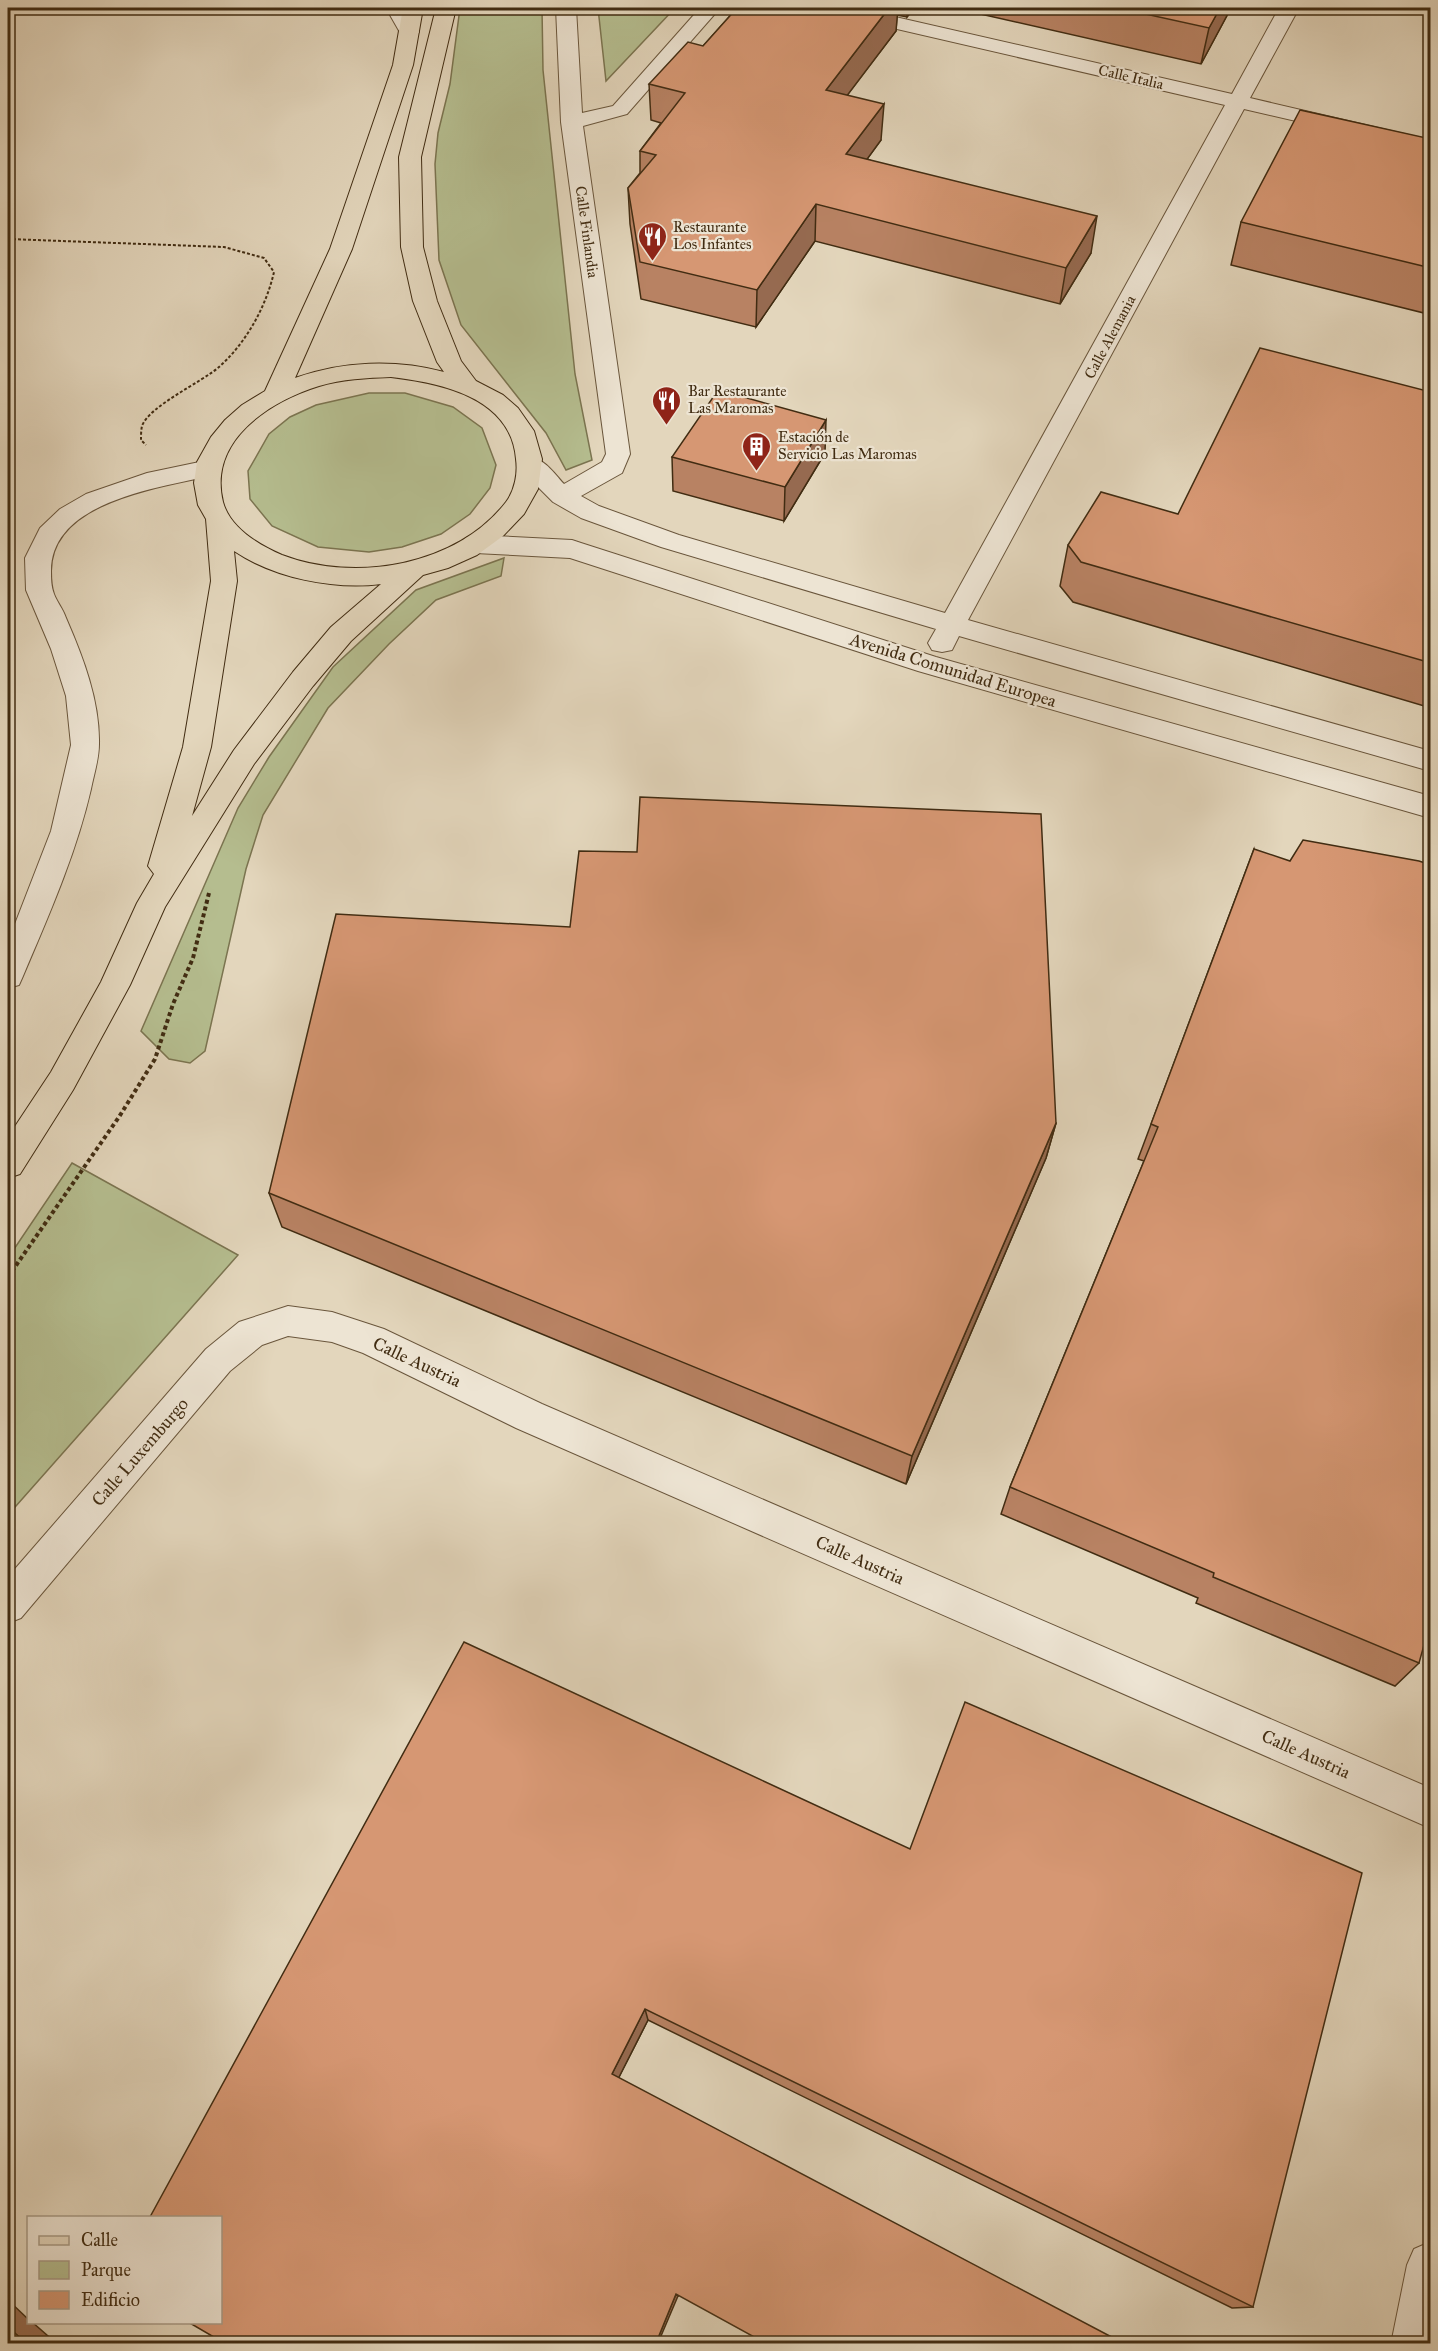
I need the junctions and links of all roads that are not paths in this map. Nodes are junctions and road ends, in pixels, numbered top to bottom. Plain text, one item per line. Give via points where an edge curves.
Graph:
1 (396, 8) edge
2 (413, 8) edge
3 (447, 8) edge
4 (566, 8) edge
5 (710, 8) edge
6 (832, 8) edge
7 (1289, 8) edge
8 (409, 32) junction
9 (1237, 101) junction
10 (572, 122) junction
11 (1431, 146) edge
12 (466, 385) junction
13 (275, 396) junction
14 (530, 464) junction
15 (209, 468) junction
16 (562, 496) junction
17 (218, 520) junction
18 (475, 544) junction
19 (414, 569) junction
20 (953, 625) junction
21 (928, 664) junction
22 (1431, 761) edge
23 (1431, 807) edge
24 (152, 903) junction
25 (8, 976) edge
26 (8, 1164) edge
27 (288, 1321) joint
28 (8, 1605) edge
29 (1431, 1808) edge
30 (1431, 2265) edge
31 (1414, 2343) edge

1 - 8 street
2 - 8 main road
3 - 12 main road via 410,157 412,247 425,301 449,362
4 - 10 street, Calle Finlandia
5 - 10 street via 620,110
6 - 9 street, Calle Italia
7 - 9 street, Calle Alemania
8 - 13 main road via 404,65 342,249
9 - 11 street, Calle Italia
9 - 20 street, Calle Alemania
10 - 16 street, Calle Finlandia via 618,454 613,467
12 - 13 main road via 430,374 391,370 310,381
12 - 14 main road via 493,399 514,418 526,440
13 - 15 main road via 231,428 217,447
14 - 16 street
14 - 18 main road via 527,486 516,507
15 - 17 main road via 208,495
15 - 25 street via 172,474 90,502 64,517 36,557 38,587 63,643 84,712 85,746 72,813
16 - 20 street via 625,526
17 - 19 main road via 237,541 264,558 297,570 335,576
17 - 24 main road via 224,581 197,747
18 - 19 main road
18 - 21 street, Avenida Comunidad Europea via 573,549
19 - 24 main road via 341,634 303,679 244,757
20 - 21 street, Calle Alemania
20 - 22 street
21 - 23 street, Avenida Comunidad Europea
24 - 26 main road via 115,985 62,1081
27 - 28 street, Calle Luxemburgo via 251,1333 218,1360
27 - 29 street, Calle Austria via 332,1327 372,1340 529,1416
30 - 31 street

